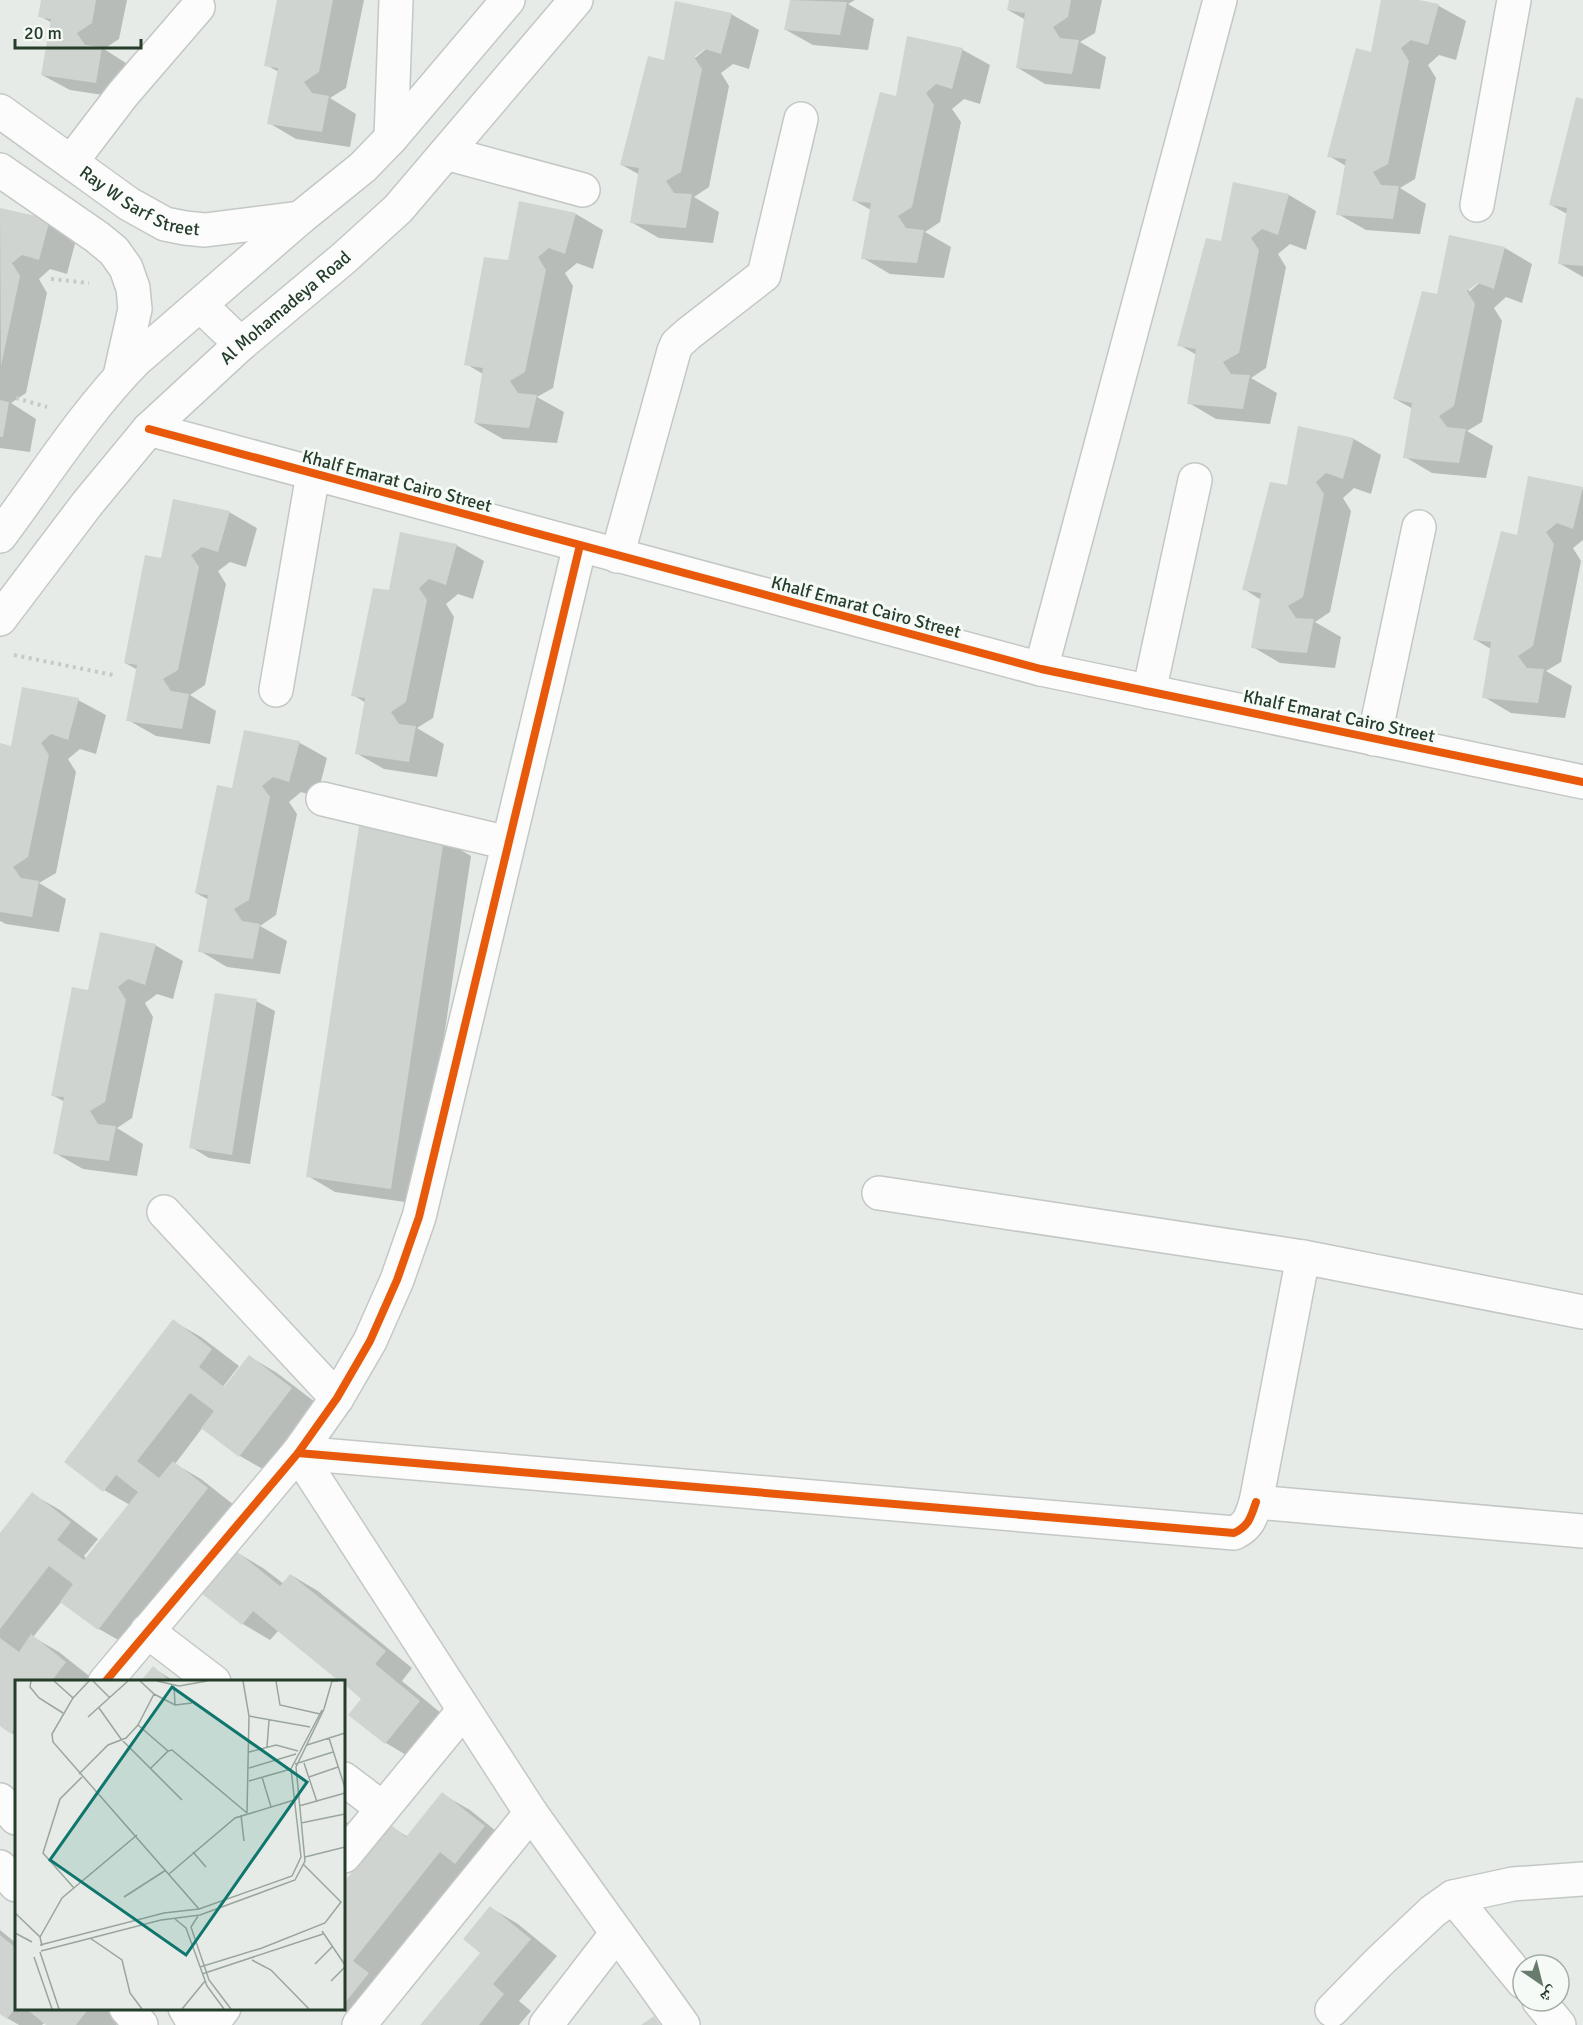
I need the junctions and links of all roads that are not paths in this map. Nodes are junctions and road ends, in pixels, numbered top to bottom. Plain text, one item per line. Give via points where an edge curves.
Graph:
1 (396, 0) edge
2 (508, 0) edge
3 (576, 0) edge
4 (1220, 0) edge
5 (1514, 0) edge
6 (198, 7) dead end
7 (0, 111) edge
8 (801, 119) dead end
9 (391, 138) junction
10 (446, 153) junction
11 (70, 162) junction
12 (0, 170) edge
13 (583, 190) dead end
14 (1477, 206) dead end
15 (300, 218) junction
16 (200, 305) junction
17 (241, 344) junction
18 (120, 376) junction
19 (149, 429) junction
20 (313, 474) junction
21 (1195, 480) dead end
22 (1419, 527) dead end
23 (0, 536) edge
24 (580, 545) junction
25 (617, 556) junction
26 (0, 618) edge
27 (1041, 669) junction
28 (276, 690) dead end
29 (1149, 692) junction
30 (1374, 739) junction
31 (1583, 782) edge
32 (323, 799) dead end
33 (508, 843) junction
34 (879, 1193) dead end
35 (164, 1212) dead end
36 (1304, 1257) junction
37 (1583, 1312) edge
38 (337, 1398) junction
39 (298, 1453) junction
40 (1256, 1502) junction
41 (1583, 1531) edge
42 (147, 1631) junction
43 (107, 1680) edge
44 (211, 1680) edge
45 (464, 1710) junction
46 (345, 1780) edge
47 (382, 1808) junction
48 (531, 1813) junction
49 (345, 1855) edge
50 (0, 1867) edge
51 (1583, 1879) edge
52 (15, 1884) edge
53 (1454, 1897) junction
54 (617, 1933) junction
55 (1511, 1967) edge
56 (186, 2010) edge
57 (222, 2010) edge
58 (1332, 2010) dead end
59 (1549, 2013) edge
60 (195, 2025) edge
61 (211, 2025) edge
62 (359, 2025) edge
63 (546, 2025) edge
64 (682, 2025) edge
65 (1559, 2025) edge

1 - 9 street
2 - 9 street
3 - 10 street, Al Mohamadeya Road
4 - 27 street
5 - 14 street
6 - 11 street
7 - 11 street, Ray W Sarf Street
8 - 25 street via 764,275 682,339 674,351
9 - 15 street via 363,167
10 - 13 street
10 - 17 street, Al Mohamadeya Road via 372,234
11 - 15 street, Ray W Sarf Street via 165,224 205,230
12 - 18 street via 97,237 126,268 135,309
15 - 16 street
16 - 17 street
16 - 18 street
17 - 19 street, Al Mohamadeya Road
18 - 23 street
19 - 20 street, Khalf Emarat Cairo Street
19 - 26 street, Al Mohamadeya Road
20 - 24 street, Khalf Emarat Cairo Street
20 - 28 street
21 - 29 street
22 - 30 street
24 - 25 street, Khalf Emarat Cairo Street
24 - 33 street
25 - 27 street, Khalf Emarat Cairo Street
27 - 29 street, Khalf Emarat Cairo Street
29 - 30 street, Khalf Emarat Cairo Street
30 - 31 street, Khalf Emarat Cairo Street
32 - 33 street
33 - 38 street via 419,1217 370,1341
34 - 36 street
35 - 38 street
36 - 37 street
36 - 40 street
38 - 39 street
39 - 40 street via 1234,1533 1249,1523
39 - 42 street
39 - 45 street
40 - 41 street
42 - 43 street
42 - 44 street
45 - 47 street
45 - 48 street
46 - 47 street
47 - 49 street
48 - 54 street
48 - 62 street
50 - 52 street
51 - 53 street via 1513,1884
53 - 55 street
53 - 58 street via 1433,1911
54 - 63 street
54 - 64 street
56 - 60 street
57 - 61 street
59 - 65 street

